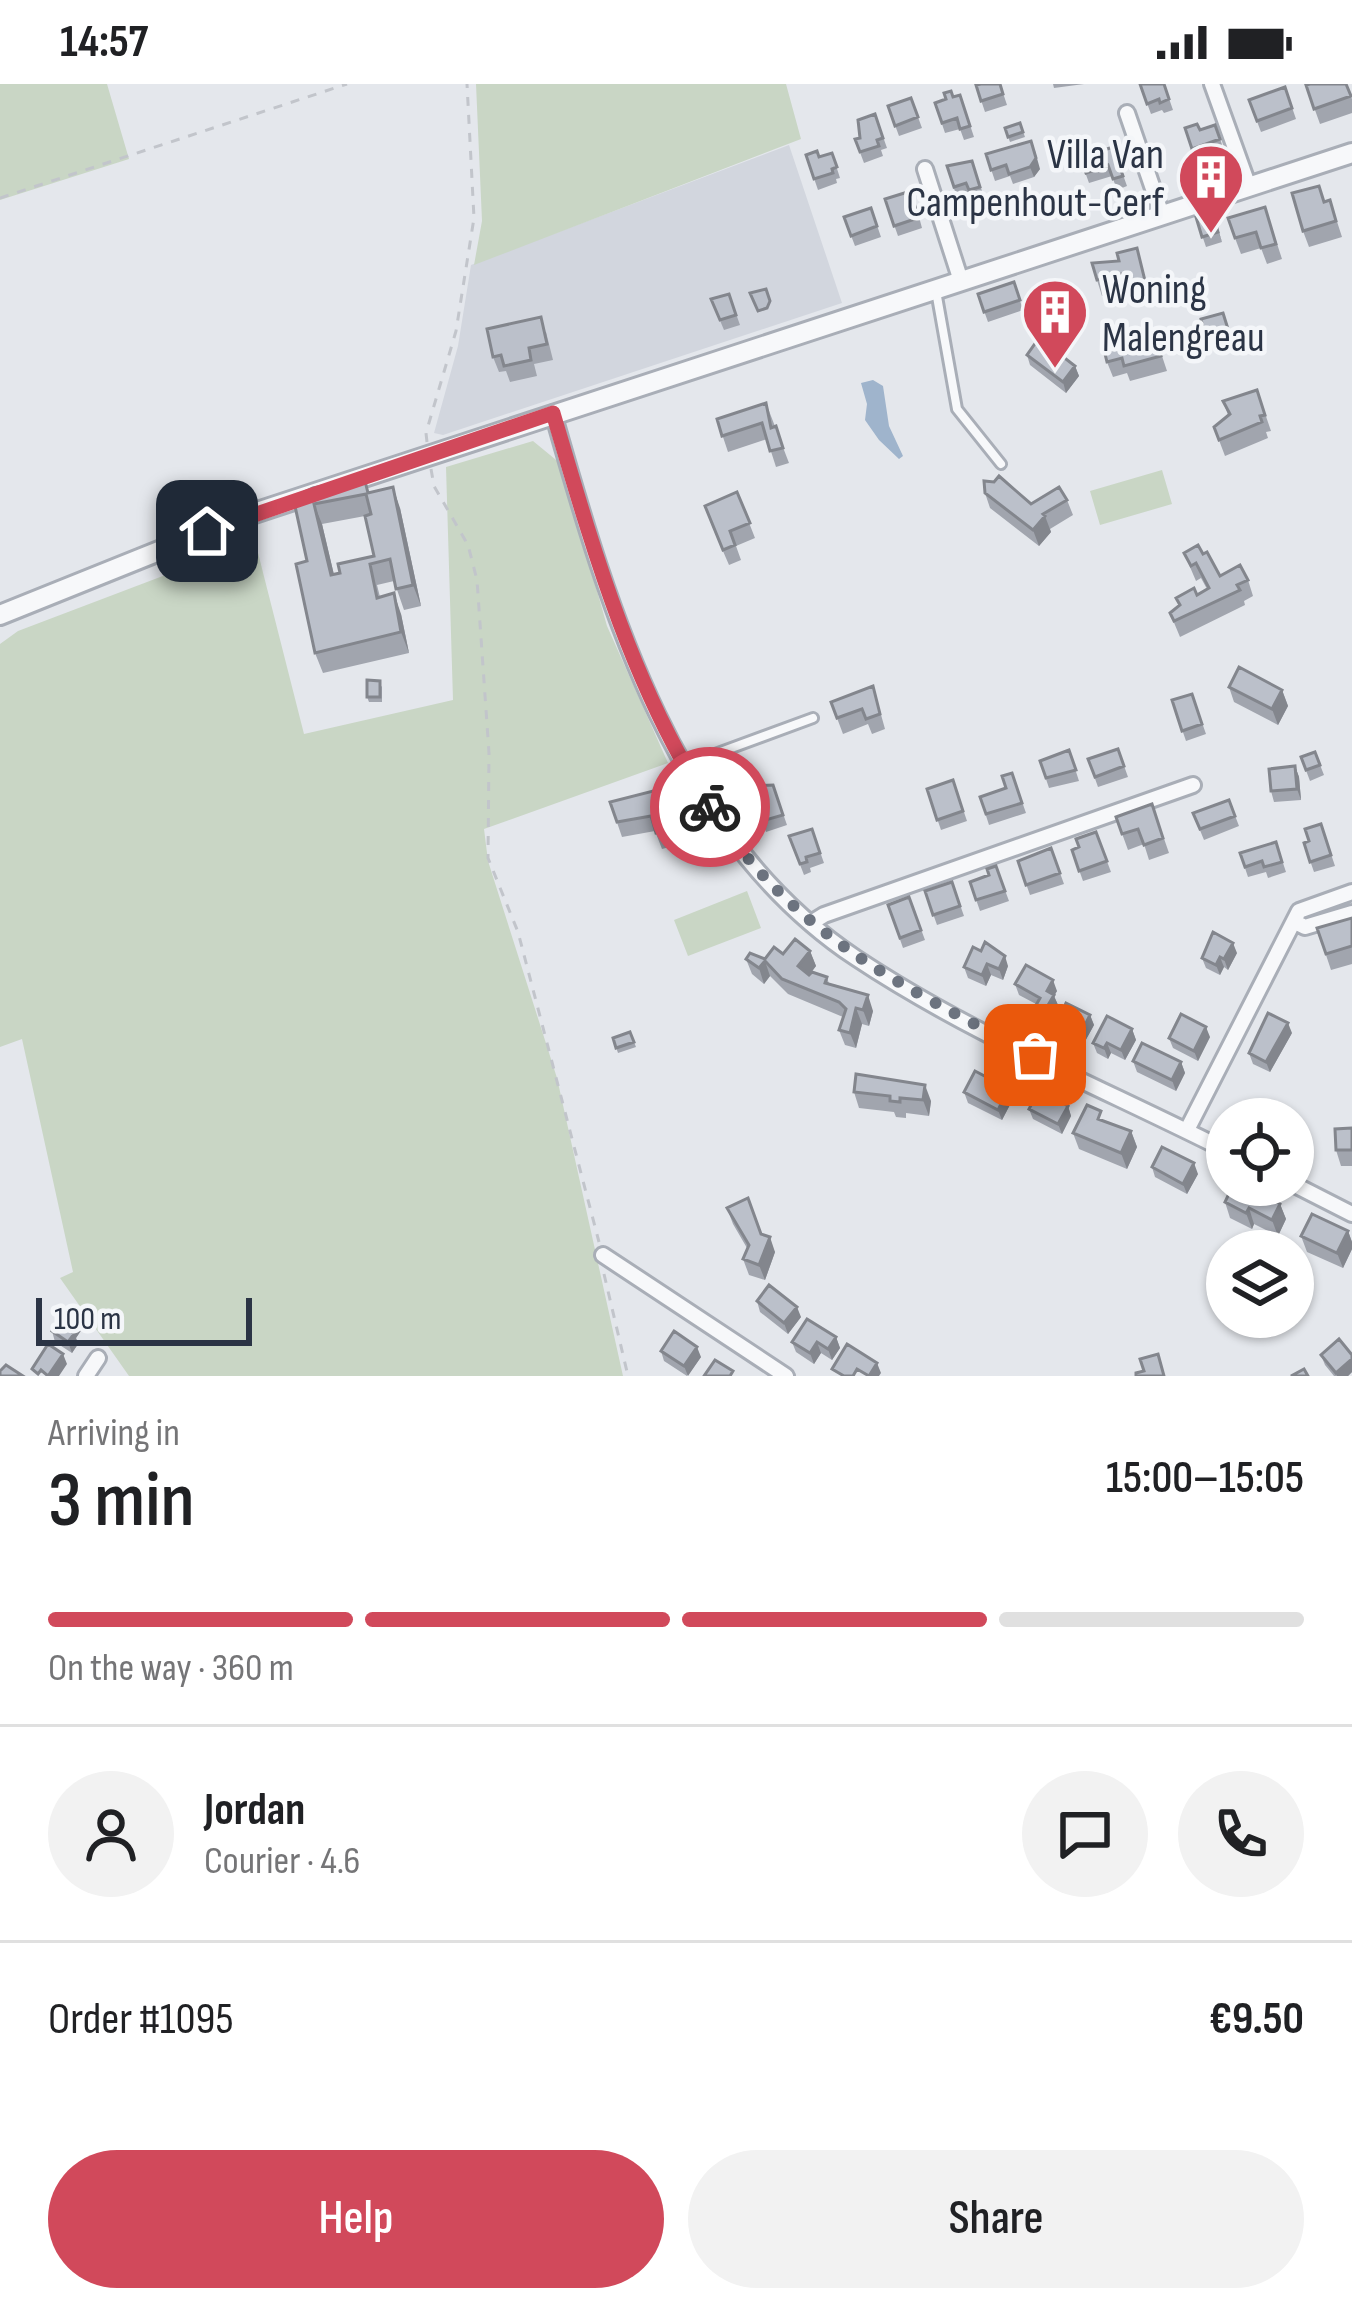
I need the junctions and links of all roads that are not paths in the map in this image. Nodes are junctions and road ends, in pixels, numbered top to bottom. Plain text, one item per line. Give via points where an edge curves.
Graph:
1 (1212, 84) edge
2 (1127, 113) dead end
3 (1352, 153) edge
4 (925, 169) dead end
5 (1249, 187) junction
6 (1162, 215) junction
7 (961, 280) junction
8 (936, 289) junction
9 (553, 413) junction
10 (1001, 464) dead end
11 (0, 615) edge
12 (813, 718) dead end
13 (685, 765) junction
14 (1192, 784) dead end
15 (1352, 892) edge
16 (1352, 913) edge
17 (1295, 922) junction
18 (811, 923) junction
19 (1187, 1130) junction
20 (1206, 1140) edge
21 (1314, 1195) edge
22 (1352, 1214) edge
23 (603, 1255) road end
24 (98, 1358) dead end
25 (86, 1376) edge
26 (786, 1376) edge

1 - 5 street
2 - 6 street
3 - 5 street
4 - 7 street
5 - 6 street
6 - 7 street
7 - 8 street
8 - 9 street
8 - 10 lane via 957,410
9 - 11 street via 251,514
9 - 13 street via 616,617
12 - 13 lane
13 - 18 street via 733,842
14 - 18 street
15 - 17 street via 1299,911
16 - 17 street via 1305,927
17 - 19 street
18 - 19 street via 934,1004
19 - 20 street
21 - 22 street
23 - 26 street
24 - 25 street

